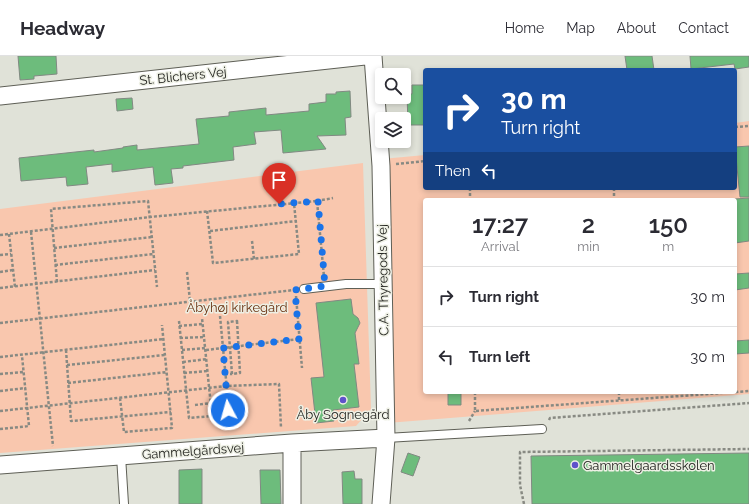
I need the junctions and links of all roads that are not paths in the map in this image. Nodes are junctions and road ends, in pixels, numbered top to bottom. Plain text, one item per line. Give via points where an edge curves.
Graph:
1 (365, 56) edge
2 (373, 56) edge
3 (0, 96) edge
4 (383, 284) junction
5 (304, 289) road end
6 (542, 429) road end
7 (386, 438) junction
8 (287, 444) junction
9 (121, 456) junction
10 (0, 466) edge
11 (124, 504) edge
12 (292, 504) edge
13 (382, 504) edge

1 - 3 street, St. Blichers Vej
2 - 4 street, C.A. Thyregods Vej via 381,166
4 - 5 lane via 346,284
4 - 7 street, C.A. Thyregods Vej
6 - 7 lane
7 - 8 street, Gammelgårdsvej
7 - 13 street, C.A. Thyregods Vej
8 - 9 street, Gammelgårdsvej
8 - 12 street
9 - 10 street, Gammelgårdsvej
9 - 11 lane

